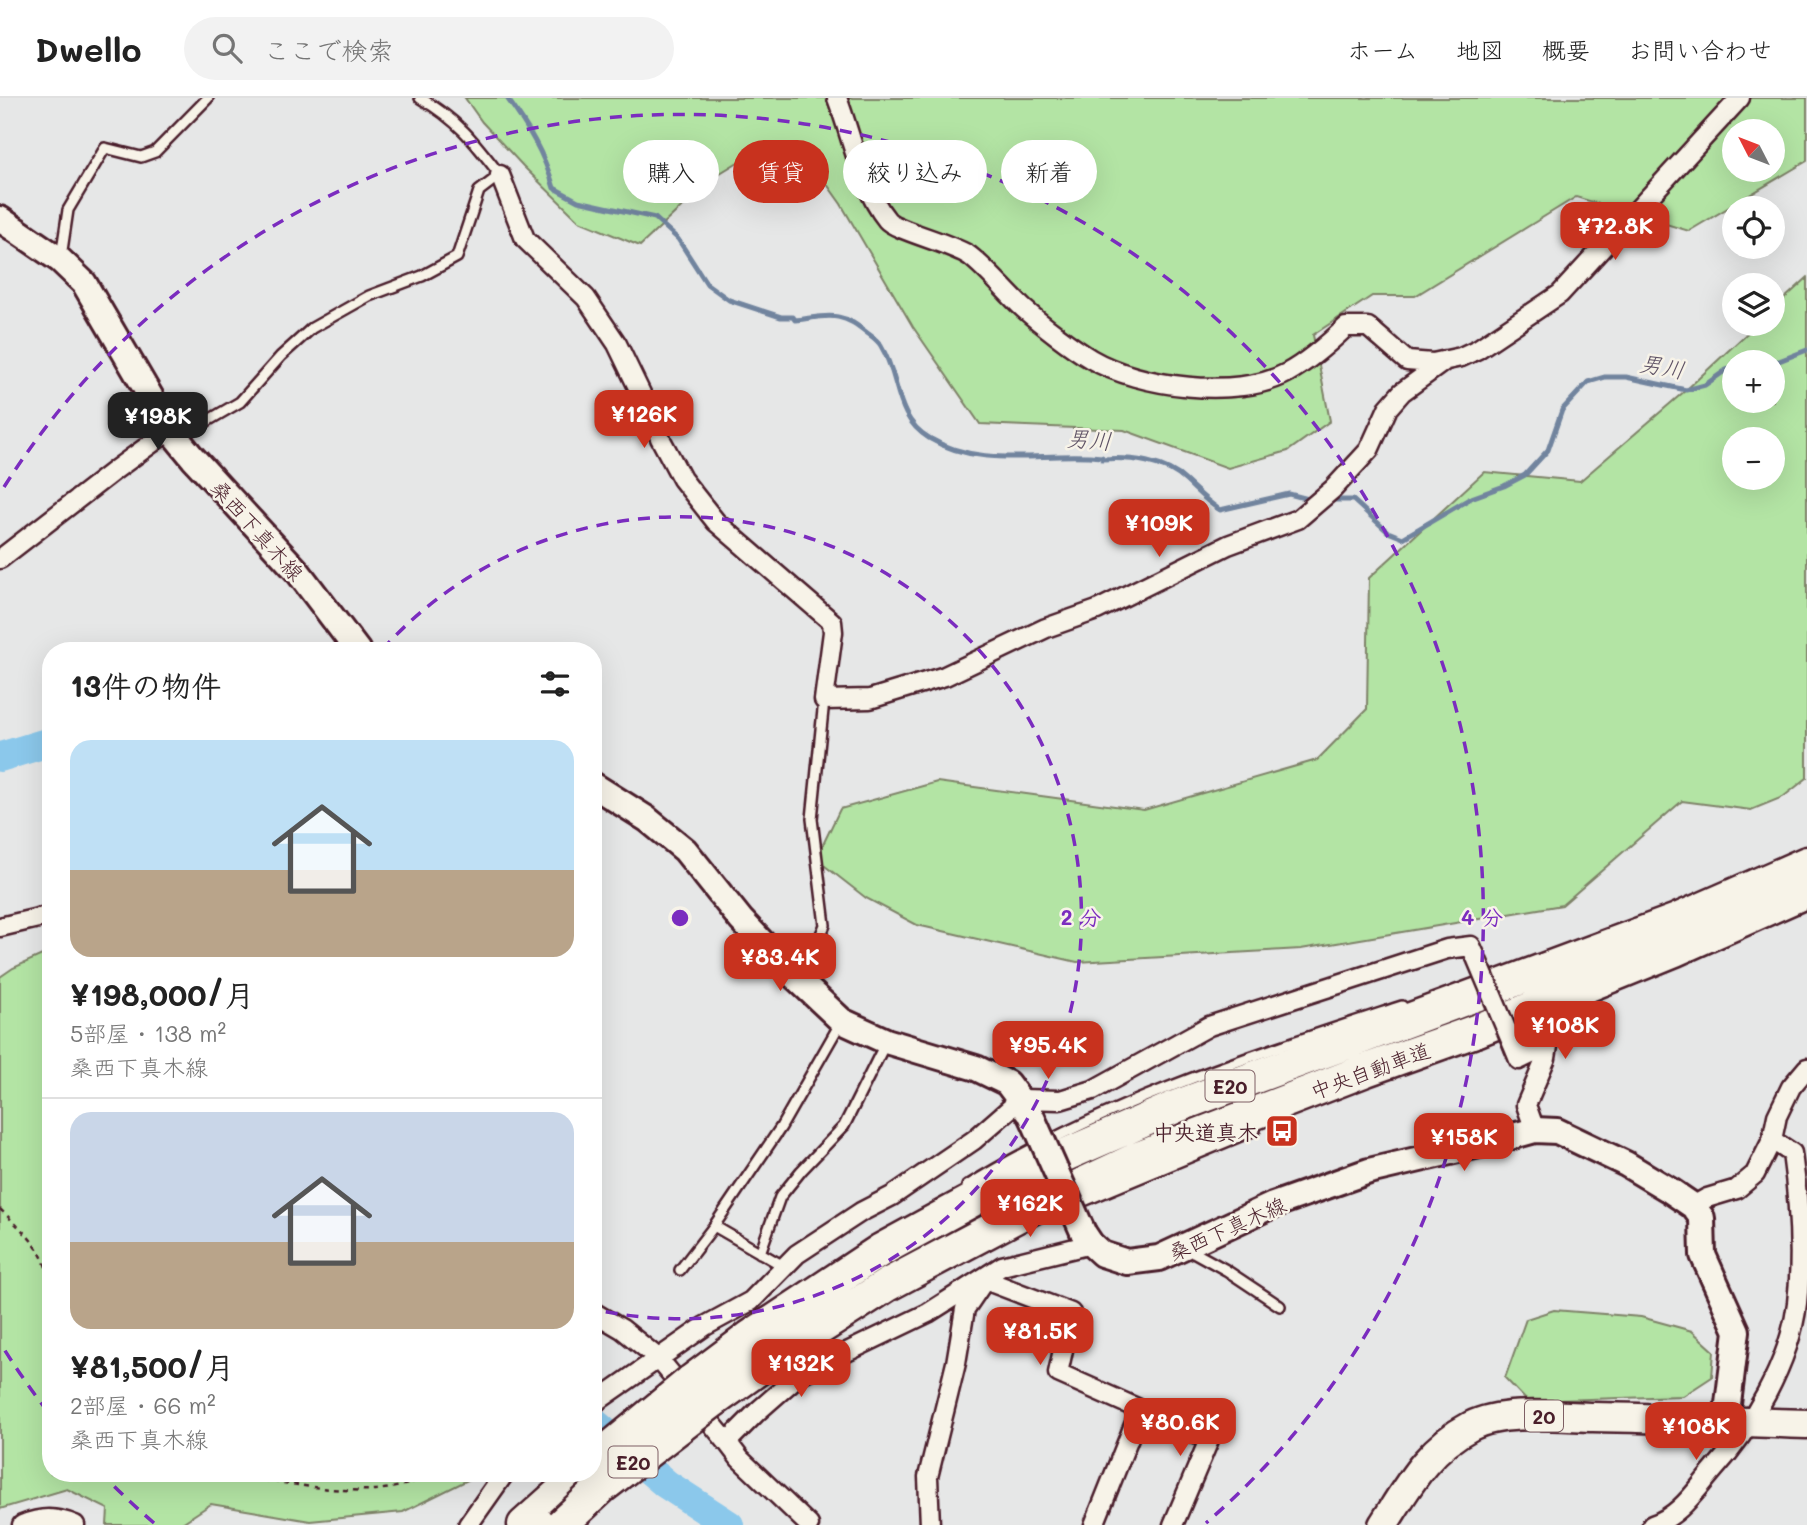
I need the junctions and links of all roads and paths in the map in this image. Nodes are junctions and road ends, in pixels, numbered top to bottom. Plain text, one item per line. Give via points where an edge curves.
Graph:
1 (208, 98) edge
2 (420, 98) edge
3 (837, 98) edge
4 (1740, 98) edge
5 (500, 175) junction
6 (0, 219) edge
7 (60, 260) junction
8 (1446, 360) junction
9 (174, 434) junction
10 (0, 559) edge
11 (351, 642) edge
12 (824, 700) junction
13 (602, 791) edge
14 (1807, 863) edge
15 (1807, 891) edge
16 (42, 917) edge
17 (0, 927) edge
18 (1541, 972) junction
19 (793, 975) junction
20 (1460, 990) dead end
21 (1561, 997) junction
22 (1407, 1005) dead end
23 (842, 1020) junction
24 (886, 1041) junction
25 (1807, 1068) edge
26 (1390, 1073) dead end
27 (1026, 1107) junction
28 (1264, 1126) dead end
29 (1535, 1130) junction
30 (1772, 1140) junction
31 (956, 1193) dead end
32 (1693, 1206) junction
33 (0, 1209) edge
34 (1058, 1212) dead end
35 (713, 1226) junction
36 (898, 1228) dead end
37 (1087, 1238) junction
38 (1184, 1246) junction
39 (760, 1253) junction
40 (42, 1254) edge
41 (785, 1267) junction
42 (680, 1270) dead end
43 (986, 1278) junction
44 (874, 1306) dead end
45 (1280, 1306) dead end
46 (602, 1317) edge
47 (750, 1337) junction
48 (658, 1358) junction
49 (772, 1359) junction
50 (700, 1393) junction
51 (602, 1398) edge
52 (1140, 1410) junction
53 (1739, 1420) junction
54 (1807, 1424) edge
55 (727, 1443) junction
56 (602, 1456) edge
57 (280, 1482) edge
58 (414, 1482) edge
59 (498, 1482) edge
60 (574, 1482) edge
61 (542, 1521) edge
62 (22, 1525) edge
63 (75, 1525) edge
64 (468, 1525) edge
65 (809, 1525) edge
66 (930, 1525) edge
67 (1094, 1525) edge
68 (1173, 1525) edge
69 (1383, 1525) edge
70 (1652, 1525) edge

1 - 7 lane via 155,152 141,157 102,152 68,210
2 - 5 lane via 468,134
3 - 8 street via 870,193 890,223 962,251 1025,310 1092,360 1135,377 1181,387 1222,388 1286,374 1346,327 1368,327 1407,361
4 - 8 street via 1560,294 1478,349
5 - 9 lane via 480,191 457,257 369,296 312,328 240,402
5 - 12 street via 525,239 586,298 617,344 682,479 716,522 832,622
6 - 7 main road, 桑西下真木線
7 - 9 main road, 桑西下真木線 via 84,283
8 - 12 street via 1402,392 1388,408 1369,450 1298,519 1228,545 1122,599 1046,628 945,676 870,699
9 - 10 street via 115,470
9 - 11 main road, 桑西下真木線 via 298,572
12 - 19 lane via 811,819 825,925 813,953
13 - 19 main road via 684,850
14 - 18 highway, 中央自動車道 / E20
15 - 21 highway, 中央自動車道 / E20
16 - 17 street
18 - 20 lane
18 - 47 highway, 中央自動車道 / E20 via 1187,1103 1017,1175 881,1250
19 - 23 main road
21 - 26 lane
21 - 49 highway, 中央自動車道 / E20 via 1087,1182 899,1278
22 - 31 lane via 1226,1064 1106,1113 1002,1164
23 - 24 main road
23 - 35 lane via 781,1127
24 - 27 main road via 976,1068 1007,1083
24 - 39 lane via 844,1126 780,1197
25 - 30 street via 1791,1087
27 - 29 street, bridge via 1093,1090 1209,1026 1447,949 1471,946 1519,1060 1548,1046 1526,1105
27 - 37 main road, bridge
27 - 41 street via 831,1231
28 - 34 lane
29 - 32 main road, 桑西下真木線 via 1557,1131
29 - 38 main road, 桑西下真木線 via 1369,1171 1273,1205
30 - 32 street via 1755,1174 1737,1189
30 - 53 street via 1792,1153 1800,1244 1797,1305 1787,1345
32 - 53 main road via 1702,1218 1703,1255 1737,1331
33 - 40 path
35 - 39 lane
35 - 42 lane
36 - 47 lane via 809,1286
37 - 38 main road, 桑西下真木線 via 1102,1254 1127,1262 1159,1258
37 - 43 street via 1002,1266
38 - 45 lane
39 - 41 lane
41 - 48 street via 751,1301
43 - 52 street via 1071,1313 1058,1373
43 - 55 street via 928,1313 799,1375
43 - 66 street via 965,1309 928,1478
44 - 49 lane
46 - 48 street
47 - 50 highway, 中央自動車道 / E20
48 - 51 street
48 - 55 street
49 - 50 highway, 中央自動車道 / E20
50 - 56 highway, 中央自動車道 / E20, bridge
50 - 61 highway, 中央自動車道 / E20, bridge via 603,1486
52 - 67 street
52 - 68 street via 1209,1440
53 - 54 highway, 20
53 - 69 highway, 20 via 1559,1416 1491,1420 1452,1438 1420,1466
53 - 70 street via 1687,1501 1666,1521
55 - 65 street
57 - 58 path via 357,1490
59 - 64 street
60 - 61 highway, 中央自動車道 / E20
62 - 63 street via 60,1518

